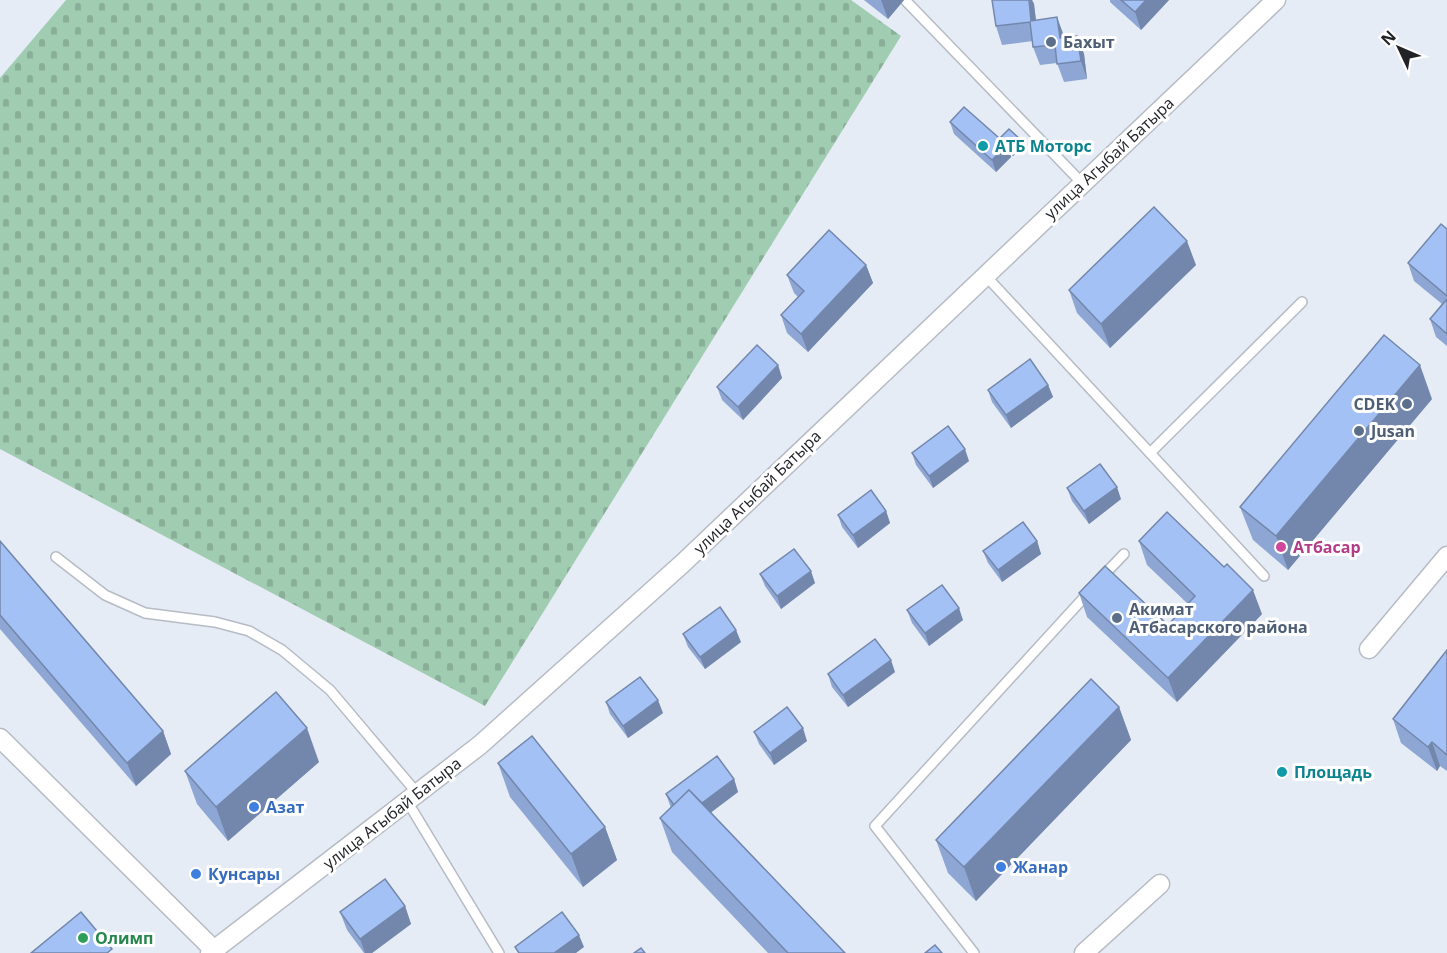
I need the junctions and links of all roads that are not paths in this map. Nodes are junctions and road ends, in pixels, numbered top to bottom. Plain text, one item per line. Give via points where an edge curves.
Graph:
1 (1276, 0) edge
2 (906, 1) edge
3 (1082, 183) junction
4 (985, 275) junction
5 (1302, 302) dead end
6 (1150, 453) junction
7 (1124, 554) dead end
8 (56, 556) dead end
9 (1447, 556) edge
10 (1264, 576) dead end
11 (1370, 649) dead end
12 (0, 738) edge
13 (412, 797) junction
14 (1160, 884) dead end
15 (212, 951) edge
16 (499, 953) edge
17 (974, 953) edge
18 (1084, 953) edge

1 - 3 street, улица Агыбай Батыра
2 - 3 lane
3 - 4 street, улица Агыбай Батыра
4 - 6 lane
4 - 13 street, улица Агыбай Батыра via 682,564 480,745
5 - 6 lane
6 - 10 lane
7 - 17 lane via 875,826
8 - 13 lane via 105,595 145,613 249,631 282,650 330,690
9 - 11 street
12 - 15 street
13 - 15 street, улица Агыбай Батыра
13 - 16 lane
14 - 18 street

